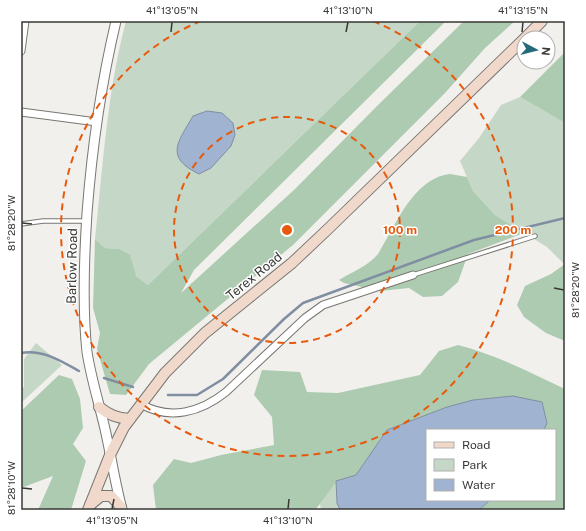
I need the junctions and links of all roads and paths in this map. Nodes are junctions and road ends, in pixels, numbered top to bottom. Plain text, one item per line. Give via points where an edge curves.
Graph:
1 (25, 21) edge
2 (116, 21) edge
3 (542, 21) edge
4 (532, 30) edge
5 (516, 46) edge
6 (21, 50) edge
7 (21, 112) edge
8 (97, 122) junction
9 (87, 220) junction
10 (21, 224) edge
11 (535, 236) dead end
12 (413, 275) joint
13 (141, 404) junction
14 (99, 407) junction
15 (130, 420) junction
16 (110, 454) junction
17 (89, 507) edge
18 (122, 508) edge

1 - 6 street
2 - 8 street, Barlow Road
3 - 4 main road, Terex Road
5 - 13 main road, Terex Road via 292,263 180,356
7 - 8 street
8 - 9 street, Barlow Road
9 - 10 lane
9 - 14 street, Barlow Road via 84,268 85,321 91,375
11 - 12 lane
12 - 13 street via 322,305 226,392 205,406 176,413 152,409
13 - 15 main road, Terex Road
14 - 15 main road via 108,414
14 - 16 street, Barlow Road
15 - 16 main road, Terex Road
16 - 17 main road, Terex Road
16 - 18 street, Barlow Road
17 - 18 main road via 101,496 111,496

